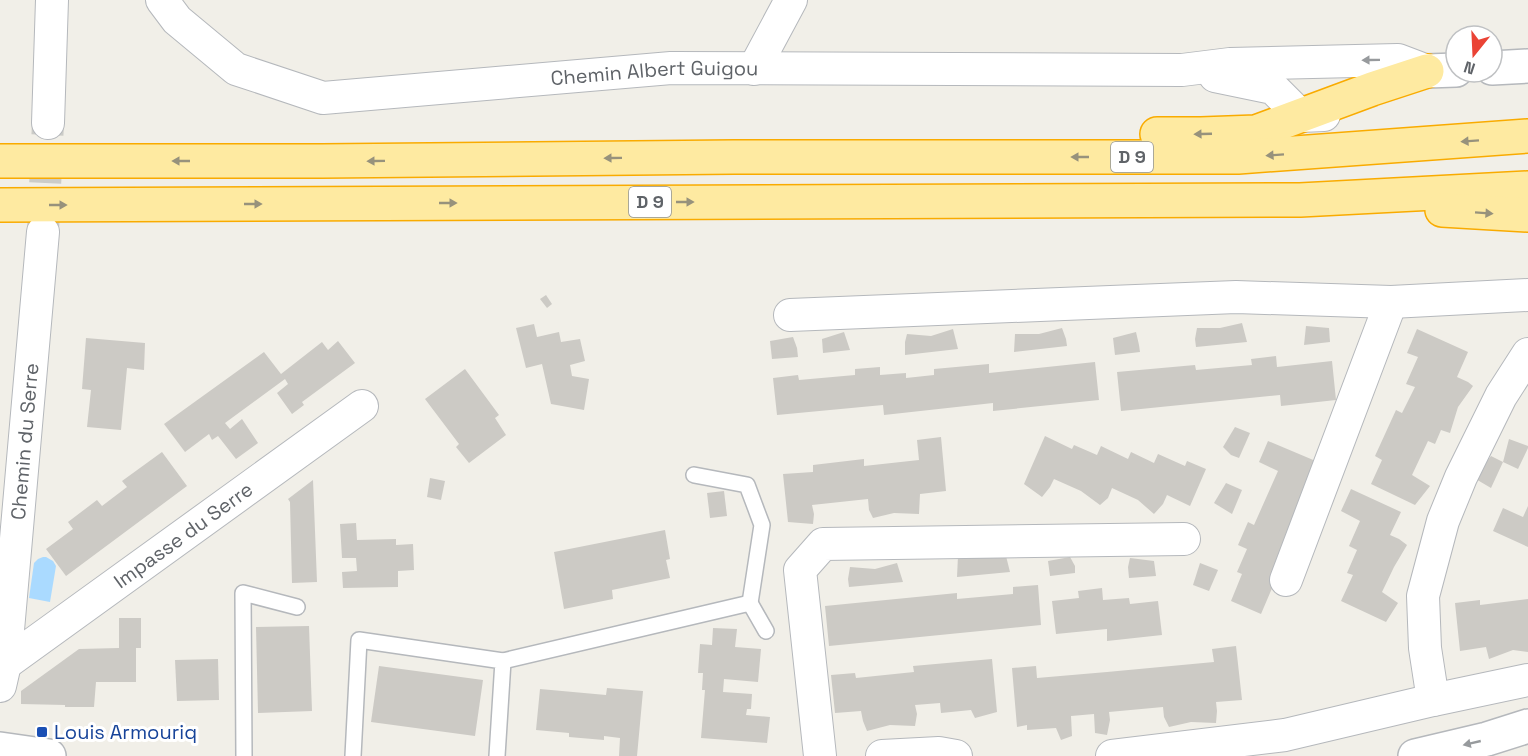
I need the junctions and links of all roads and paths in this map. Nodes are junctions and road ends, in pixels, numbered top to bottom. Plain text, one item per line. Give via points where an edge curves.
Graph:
1 (52, 0) edge
2 (162, 0) edge
3 (791, 0) edge
4 (1528, 66) edge
5 (1504, 67) edge
6 (754, 69) junction
7 (1182, 70) junction
8 (1444, 71) edge
9 (1444, 71) edge
10 (1301, 116) junction
11 (48, 123) tunnel mouth
12 (1528, 136) edge
13 (734, 157) junction
14 (0, 161) edge
15 (1528, 188) edge
16 (1300, 200) junction
17 (0, 205) edge
18 (1528, 215) edge
19 (43, 232) tunnel mouth
20 (1528, 295) edge
21 (1391, 302) junction
22 (790, 315) dead end
23 (1528, 354) edge
24 (362, 406) dead end
25 (694, 475) dead end
26 (1184, 539) dead end
27 (1286, 580) dead end
28 (750, 603) junction
29 (297, 607) dead end
30 (766, 631) dead end
31 (503, 661) junction
32 (3, 675) edge
33 (1528, 680) edge
34 (1433, 700) junction
35 (1528, 726) edge
36 (0, 748) edge
37 (1430, 754) edge
38 (49, 756) edge
39 (244, 756) edge
40 (352, 756) edge
41 (497, 756) edge
42 (820, 756) edge
43 (882, 756) edge
44 (956, 756) edge
45 (1112, 756) edge

1 - 11 street
2 - 6 street, Chemin Albert Guigou via 177,20 236,69 323,98 671,68
3 - 6 street
4 - 5 street
6 - 7 street, Chemin Albert Guigou
8 -> 7 street, Chemin Albert Guigou via 1398,60 1230,64
7 - 10 street, Chemin Albert Guigou via 1273,88
9 - 10 highway via 1372,89
10 -> 13 highway via 1256,132 974,136
12 -> 13 highway, D 9 via 1238,157
13 -> 14 highway, D 9
15 - 16 highway, D 9
17 -> 16 highway, D 9
16 -> 18 highway, D 9
19 - 32 street, Chemin du Serre
20 - 21 street
21 - 22 street via 1236,297
21 - 27 street
23 - 34 street via 1501,396 1461,477 1440,531 1423,596
24 - 32 street, Impasse du Serre
25 - 28 lane via 747,485 762,525
26 - 42 street via 823,544 800,570
28 - 30 lane
28 - 31 lane
29 - 39 lane via 243,593
31 - 40 lane via 359,640
31 - 41 lane
33 - 34 street
34 - 45 street via 1285,735
35 -> 37 street
36 - 38 street
43 - 44 street

